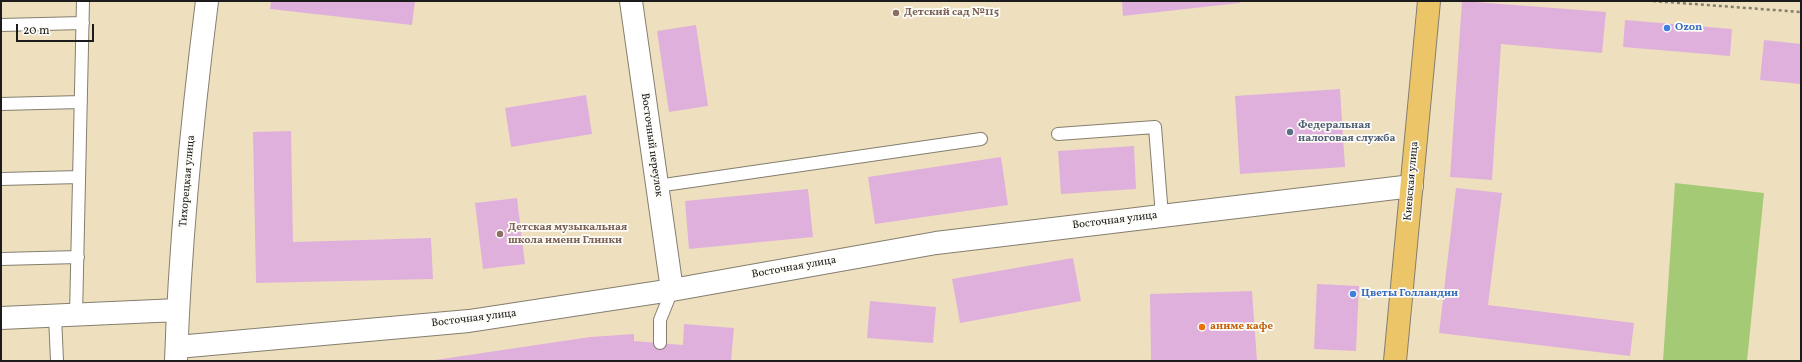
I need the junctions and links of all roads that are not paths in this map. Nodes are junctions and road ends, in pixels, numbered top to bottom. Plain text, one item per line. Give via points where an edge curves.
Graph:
1 (83, 1) edge
2 (207, 1) edge
3 (631, 1) edge
4 (1429, 1) edge
5 (83, 23) junction
6 (1, 25) edge
7 (81, 102) junction
8 (1, 104) edge
9 (1058, 134) dead end
10 (981, 139) dead end
11 (79, 177) junction
12 (1, 179) edge
13 (657, 186) junction
14 (1412, 186) junction
15 (1162, 216) junction
16 (78, 257) junction
17 (1, 259) edge
18 (672, 290) junction
19 (178, 310) junction
20 (76, 315) junction
21 (55, 316) junction
22 (1, 318) edge
23 (660, 343) dead end
24 (176, 354) edge
25 (57, 361) edge
26 (1395, 361) edge

1 - 5 lane
2 - 19 street, Тихорецкая улица via 195,97
3 - 13 street, Восточный переулок
4 - 14 main road, Киевская улица
5 - 6 lane
5 - 7 lane
7 - 8 lane
7 - 11 lane
9 - 15 lane via 1155,127
10 - 13 lane
11 - 12 lane
11 - 16 lane
13 - 18 street, Восточный переулок
14 - 15 street, Восточная улица
14 - 26 main road, Киевская улица
15 - 18 street, Восточная улица via 936,243
16 - 17 lane
16 - 20 lane
18 - 23 lane via 660,320
18 - 24 street, Восточная улица via 469,321
19 - 20 street
19 - 24 street, Тихорецкая улица
20 - 21 street
21 - 22 street
21 - 25 lane

